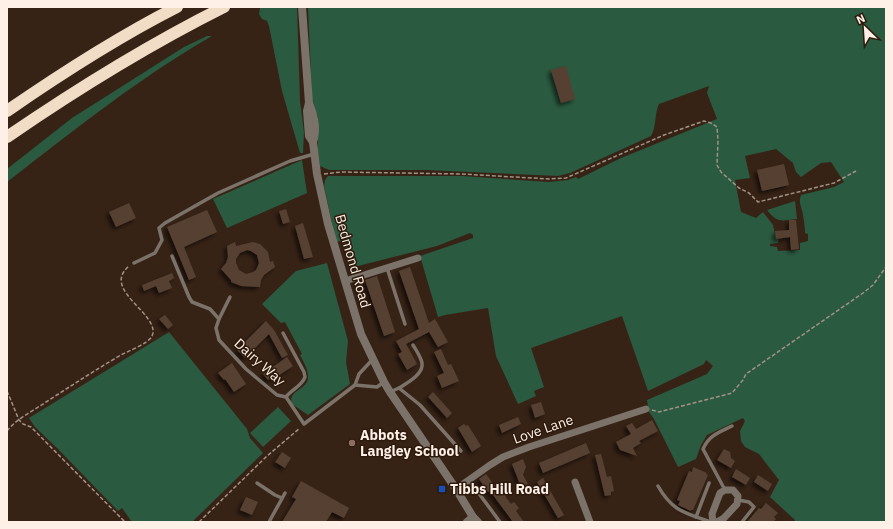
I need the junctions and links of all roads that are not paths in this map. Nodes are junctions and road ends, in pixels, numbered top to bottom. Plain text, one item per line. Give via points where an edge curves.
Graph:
1 (178, 7) edge
2 (224, 7) edge
3 (302, 7) edge
4 (7, 111) edge
5 (7, 137) edge
6 (314, 154) junction
7 (172, 256) dead end
8 (418, 258) dead end
9 (134, 263) road end
10 (387, 268) junction
11 (344, 281) junction
12 (230, 297) dead end
13 (220, 318) junction
14 (405, 324) dead end
15 (283, 333) dead end
16 (413, 345) dead end
17 (373, 359) junction
18 (384, 382) junction
19 (356, 385) junction
20 (399, 388) junction
21 (390, 392) junction
22 (286, 397) junction
23 (646, 409) road end
24 (732, 426) dead end
25 (461, 451) dead end
26 (469, 480) junction
27 (575, 482) dead end
28 (257, 483) dead end
29 (709, 483) dead end
30 (658, 486) dead end
31 (456, 489) junction
32 (726, 490) junction
33 (285, 493) dead end
34 (282, 498) junction
35 (738, 500) junction
36 (696, 517) junction
37 (473, 520) edge
38 (269, 522) edge
39 (500, 522) edge
40 (590, 522) edge
41 (712, 522) edge
42 (717, 522) edge
43 (742, 522) edge

1 - 4 highway via 142,25 44,85
2 - 5 highway via 174,32 113,68
3 - 6 street, Bedmond Road via 309,103 307,111
6 - 9 lane via 290,161 218,193 165,223 159,228 162,240 155,253
6 - 11 street, Bedmond Road via 328,224
7 - 13 lane via 192,302 210,309
8 - 10 street
10 - 11 street
10 - 14 lane
11 - 17 street, Bedmond Road
12 - 13 lane, Dairy Way
13 - 22 lane, Dairy Way via 216,328 219,340 246,369 277,395
15 - 22 lane, Dairy Way via 305,377
16 - 20 lane via 421,360 421,368
17 - 18 street, Bedmond Road
17 - 19 lane via 359,374
18 - 19 lane via 377,387
18 - 21 street
19 - 22 lane, Dairy Way via 304,424
20 - 21 lane
20 - 25 lane via 420,405
21 - 31 street
23 - 26 street, Love Lane via 503,457
24 - 32 lane via 706,440 703,449
26 - 31 street, Love Lane
26 - 39 lane
27 - 40 street
28 - 34 lane
29 - 36 lane
30 - 36 lane via 669,502
31 - 37 street
32 - 35 street via 733,490
32 - 41 street via 718,496
33 - 34 lane
34 - 38 lane
35 - 42 street via 736,506
35 - 43 lane via 749,502 754,507
36 - 41 lane

